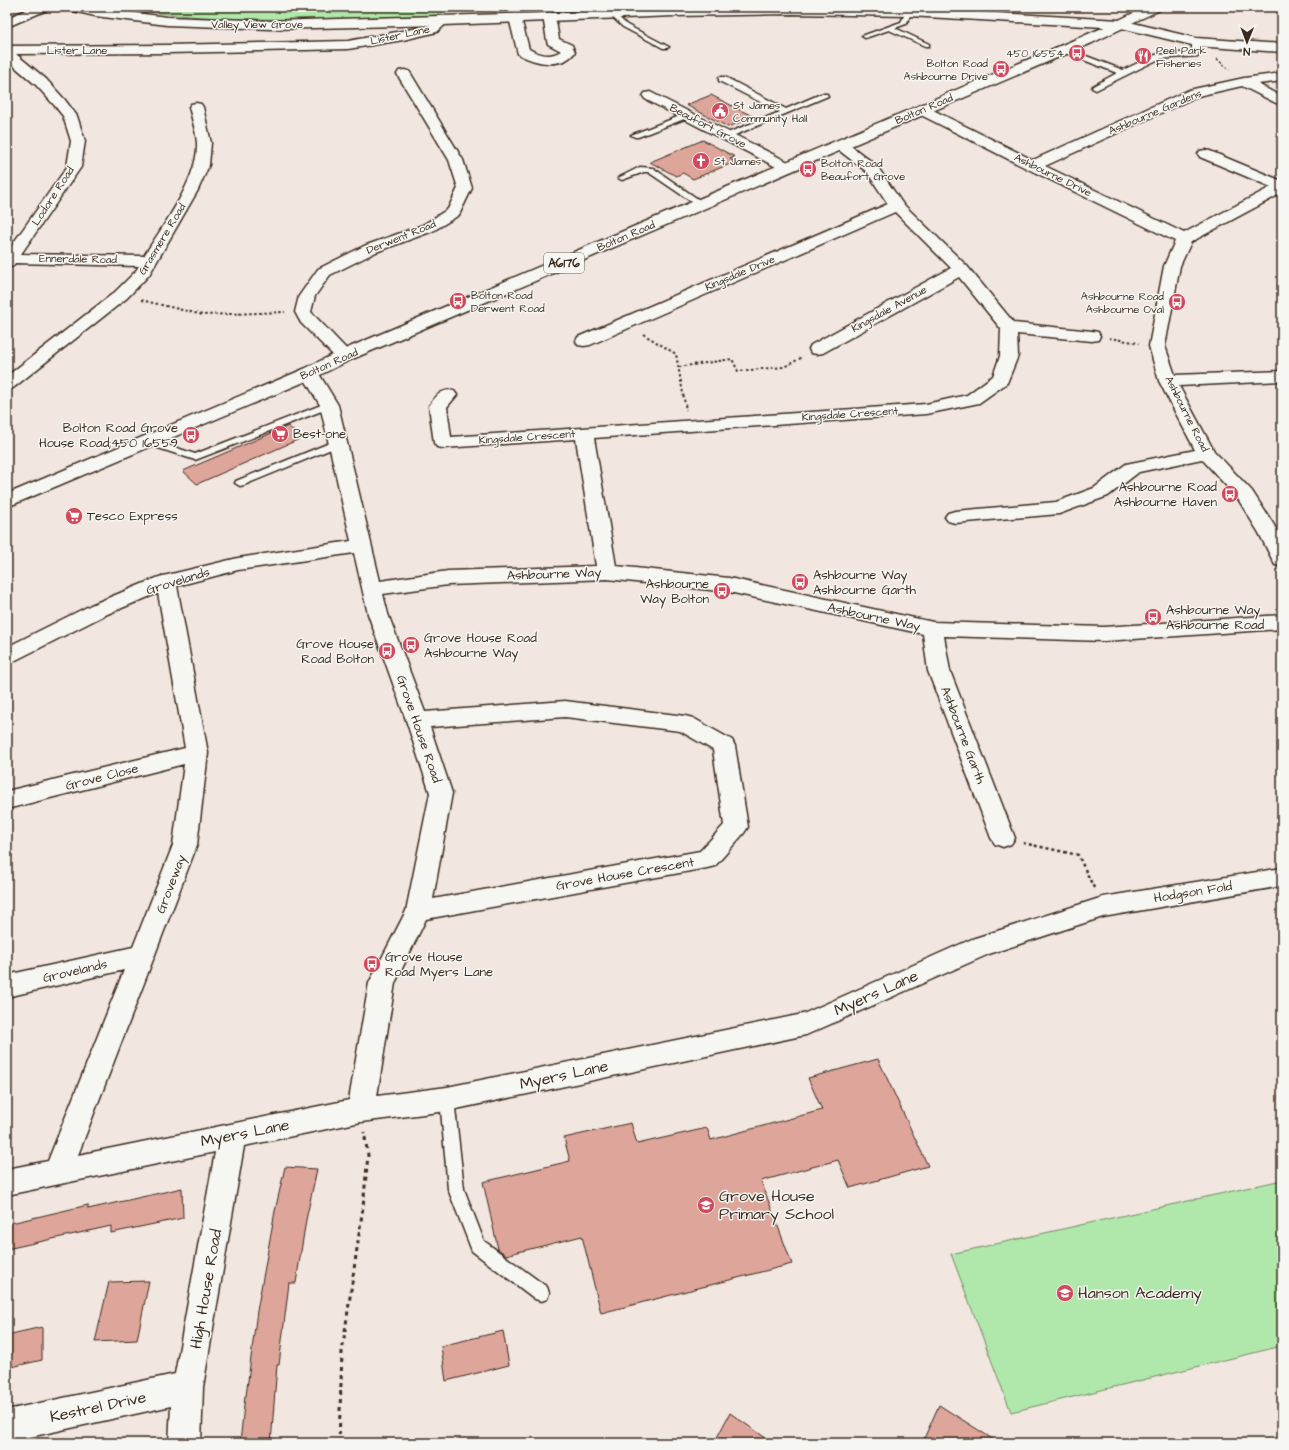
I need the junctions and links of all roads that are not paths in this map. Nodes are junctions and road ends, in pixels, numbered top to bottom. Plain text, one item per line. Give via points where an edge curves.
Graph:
1 (43, 7) edge
2 (73, 7) edge
3 (1151, 9) edge
4 (673, 10) edge
5 (909, 12) junction
6 (612, 14) junction
7 (549, 16) junction
8 (515, 18) junction
9 (443, 21) junction
10 (1076, 21) junction
11 (7, 23) edge
12 (1121, 24) junction
13 (889, 28) junction
14 (865, 36) dead end
15 (1087, 40) junction
16 (1196, 42) junction
17 (928, 45) dead end
18 (665, 47) dead end
19 (1282, 48) edge
20 (1062, 50) junction
21 (7, 52) edge
22 (1123, 73) junction
23 (404, 74) dead end
24 (1282, 77) edge
25 (722, 79) dead end
26 (1244, 82) junction
27 (1096, 88) dead end
28 (650, 96) dead end
29 (824, 96) dead end
30 (1282, 102) edge
31 (196, 107) dead end
32 (922, 110) junction
33 (786, 112) junction
34 (688, 116) junction
35 (635, 135) dead end
36 (728, 136) junction
37 (841, 145) junction
38 (1205, 154) dead end
39 (1033, 166) junction
40 (787, 167) junction
41 (622, 178) dead end
42 (1282, 186) edge
43 (701, 204) junction
44 (897, 206) junction
45 (1184, 239) junction
46 (9, 260) edge
47 (150, 261) junction
48 (961, 269) junction
49 (1009, 328) junction
50 (1092, 336) road end
51 (584, 341) dead end
52 (817, 349) road end
53 (344, 356) junction
54 (310, 373) junction
55 (1282, 376) edge
56 (1168, 381) junction
57 (7, 384) edge
58 (448, 395) dead end
59 (328, 405) junction
60 (584, 433) junction
61 (147, 441) junction
62 (337, 443) junction
63 (1206, 453) junction
64 (240, 483) dead end
65 (7, 500) edge
66 (955, 517) dead end
67 (361, 546) junction
68 (1282, 560) edge
69 (607, 572) junction
70 (166, 582) junction
71 (373, 589) junction
72 (1282, 622) edge
73 (933, 629) junction
74 (7, 656) edge
75 (417, 720) junction
76 (197, 753) junction
77 (7, 800) edge
78 (1003, 838) road end
79 (1282, 877) edge
80 (1103, 906) joint
81 (418, 911) junction
82 (143, 955) junction
83 (7, 986) edge
84 (447, 1099) junction
85 (361, 1110) junction
86 (232, 1136) junction
87 (58, 1171) junction
88 (7, 1182) edge
89 (541, 1293) dead end
90 (188, 1388) junction
91 (7, 1426) edge
92 (185, 1443) edge

1 - 11 main road
2 - 9 main road, Valley View Grove via 167,22 226,25
3 - 10 main road, Lister Lane
3 - 12 main road, Bolton Road
4 - 5 main road, Lister Lane
4 - 6 main road, Lister Lane
5 - 10 main road, Lister Lane
5 - 13 lane via 904,23
6 - 7 main road, Lister Lane
6 - 18 lane via 625,26
7 - 8 main road, Lister Lane
7 - 8 main road via 553,41 567,48 568,52 563,56 544,59 523,51
8 - 9 main road, Lister Lane
9 - 21 main road, Lister Lane via 433,29 348,44
10 - 12 main road, Lister Lane
10 - 15 main road via 1082,26
12 - 15 main road, Bolton Road / A6176
12 - 16 main road, Lister Lane
13 - 14 lane
13 - 17 lane
15 - 20 main road, Bolton Road / A6176
16 - 19 main road, Lister Lane
16 - 22 lane via 1195,54 1158,57
20 - 22 lane
20 - 32 main road, Bolton Road / A6176
21 - 46 main road, Lodore Road via 60,103 70,116 78,141 74,166
22 - 27 lane
23 - 53 main road, Derwent Road via 456,160 466,188 454,212 428,228 370,248 324,272 306,296 303,312 307,319
24 - 26 main road, Ashbourne Gardens
25 - 33 lane
26 - 30 main road
26 - 39 main road, Ashbourne Gardens via 1194,93
28 - 34 main road, Beaufort Grove
29 - 33 lane
31 - 47 main road, Grasmere Road via 204,143 202,165 191,190
32 - 37 main road, Bolton Road / A6176
32 - 39 main road, Ashbourne Drive
33 - 36 lane
34 - 35 lane
34 - 36 main road, Beaufort Grove
36 - 40 main road, Beaufort Grove
37 - 40 main road, Bolton Road / A6176
37 - 44 main road via 872,169
38 - 42 main road
39 - 45 main road, Ashbourne Drive
40 - 43 main road, Bolton Road / A6176
41 - 43 lane via 643,169 650,170
42 - 45 main road
43 - 53 main road, Bolton Road / A6176
44 - 48 main road
44 - 51 main road, Kingsdale Drive
45 - 56 main road, Ashbourne Road via 1172,266 1157,346
46 - 47 main road, Ennerdale Road
47 - 57 main road, Grasmere Road via 141,275 121,295
48 - 49 main road
48 - 52 main road, Kingsdale Avenue
49 - 50 main road
49 - 60 main road, Kingsdale Crescent via 1009,356 1001,379 973,399 926,409
53 - 54 main road, Bolton Road / A6176
54 - 59 main road, Grove House Road
54 - 61 main road, Bolton Road / A6176
55 - 56 main road
56 - 63 main road, Ashbourne Road
58 - 60 main road, Kingsdale Crescent via 438,406 443,443
59 - 61 lane via 195,457
59 - 62 main road, Grove House Road
60 - 69 main road
61 - 65 main road, Bolton Road / A6176
62 - 64 lane
62 - 67 main road, Grove House Road
63 - 66 main road via 1133,468 1101,492 1059,508
63 - 68 main road, Ashbourne Road via 1245,495 1269,533
67 - 70 main road, Grovelands via 238,564
67 - 71 main road, Grove House Road
69 - 71 main road, Ashbourne Way via 448,578
69 - 73 main road, Ashbourne Way via 729,585
70 - 74 main road, Grovelands via 98,610
70 - 76 main road, Groveway
71 - 75 main road, Grove House Road via 378,614
72 - 73 main road, Ashbourne Way via 1104,634
73 - 78 main road, Ashbourne Garth via 938,671
75 - 81 main road, Grove House Road via 442,793
75 - 81 main road, Grove House Crescent via 565,709 685,724 724,746 736,827 707,860
76 - 77 main road, Grove Close
76 - 82 main road, Groveway via 186,845
79 - 80 main road, Hodgson Fold
80 - 84 main road, Myers Lane via 981,946 806,1024
81 - 85 main road, Grove House Road via 382,983
82 - 83 main road, Grovelands
82 - 87 main road, Groveway
84 - 85 main road, Myers Lane
84 - 89 lane via 456,1189 478,1246
85 - 86 main road, Myers Lane
86 - 87 main road, Myers Lane
86 - 90 main road, High House Road
87 - 88 main road, Myers Lane
90 - 91 main road, Kestrel Drive
90 - 92 main road, High House Road

